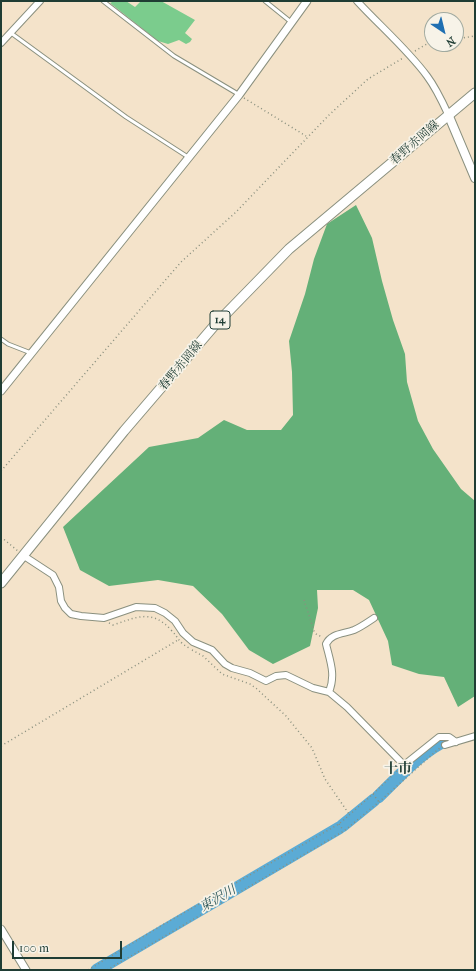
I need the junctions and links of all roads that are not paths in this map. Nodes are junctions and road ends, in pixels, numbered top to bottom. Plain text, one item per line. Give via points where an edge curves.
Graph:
1 (40, 1) edge
2 (103, 1) edge
3 (264, 1) edge
4 (307, 1) edge
5 (357, 1) edge
6 (292, 22) junction
7 (10, 33) junction
8 (1, 43) edge
9 (475, 93) edge
10 (239, 95) junction
11 (448, 114) junction
12 (189, 157) junction
13 (475, 178) edge
14 (1, 339) edge
15 (31, 353) junction
16 (1, 391) edge
17 (24, 556) junction
18 (1, 583) edge
19 (374, 618) dead end
20 (328, 692) junction
21 (474, 739) edge
22 (456, 742) junction
23 (446, 745) road end
24 (1, 929) edge
25 (26, 970) edge

1 - 7 street
2 - 10 lane via 174,56
3 - 6 lane
4 - 6 street
5 - 11 street via 428,76
6 - 10 street
7 - 8 street
7 - 12 lane via 126,117
9 - 11 main road, 春野赤岡線 / 14
10 - 12 street
11 - 13 main road
11 - 17 main road, 春野赤岡線 / 14 via 289,249 214,326
12 - 15 street
14 - 15 lane
15 - 16 street
17 - 18 main road, 春野赤岡線 / 14
17 - 20 street via 53,575 59,587 61,601 71,614 104,618 136,607 155,608 175,621 193,642 212,650 232,668 266,681 286,675 312,688
19 - 20 street via 354,630 338,634 328,640 326,644 333,676
20 - 22 street via 347,707 404,765 439,737 449,737
21 - 22 street
22 - 23 street
24 - 25 street

